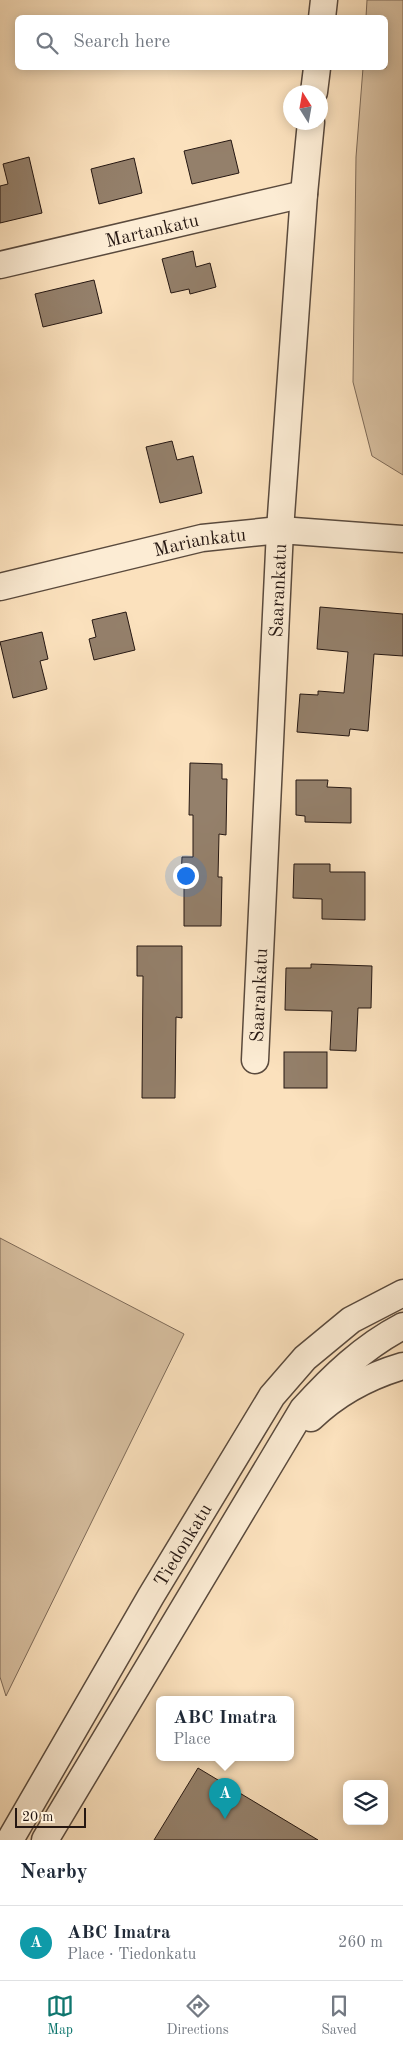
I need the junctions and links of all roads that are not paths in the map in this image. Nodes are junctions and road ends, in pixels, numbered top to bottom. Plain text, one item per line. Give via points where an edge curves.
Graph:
1 (324, 0) edge
2 (322, 15) edge
3 (317, 70) edge
4 (315, 85) edge
5 (310, 130) edge
6 (304, 194) junction
7 (0, 265) edge
8 (280, 530) junction
9 (403, 539) edge
10 (0, 587) edge
11 (255, 1060) dead end
12 (403, 1293) edge
13 (403, 1326) edge
14 (403, 1366) edge
15 (278, 1450) junction
16 (10, 1840) edge
17 (45, 1840) edge

1 - 2 street
3 - 4 street
5 - 6 street, Saarankatu
6 - 7 street, Martankatu
6 - 8 street, Saarankatu
8 - 9 street, Mariankatu
8 - 10 street, Mariankatu via 202,538
8 - 11 street, Saarankatu
12 - 16 street, Tiedonkatu via 351,1320 305,1358 272,1396 151,1596
13 - 15 street, Tiedonkatu via 352,1359 329,1380 303,1409
14 - 15 street, Tiedonkatu via 381,1372 351,1388 319,1410
15 - 17 street, Tiedonkatu

